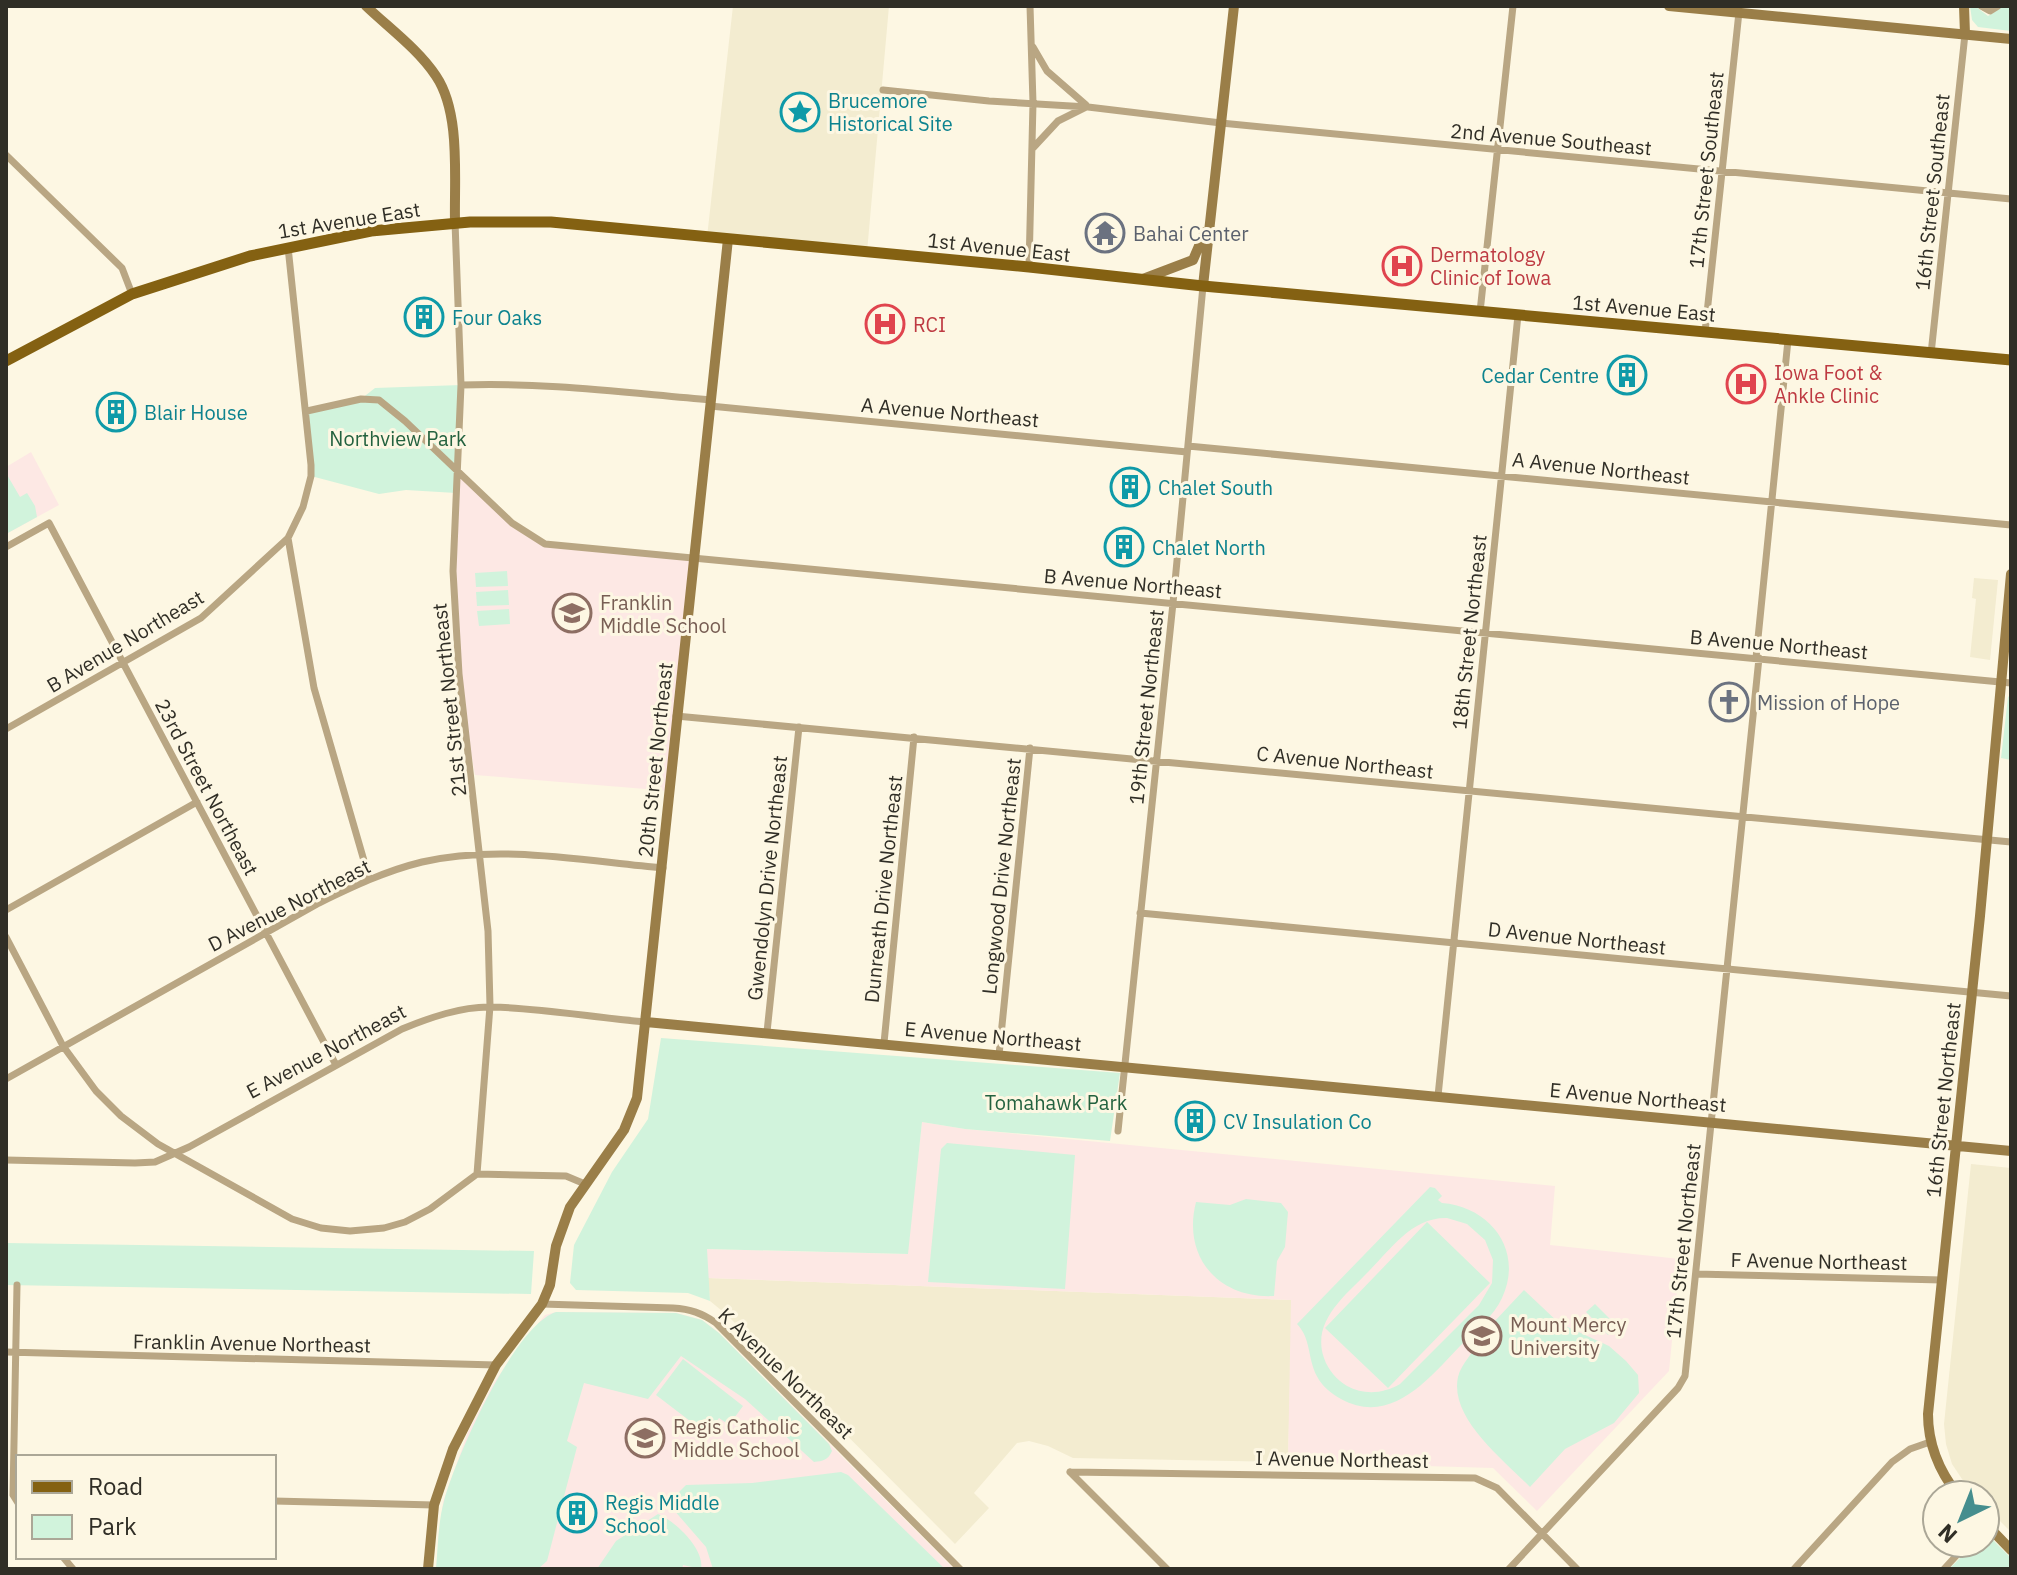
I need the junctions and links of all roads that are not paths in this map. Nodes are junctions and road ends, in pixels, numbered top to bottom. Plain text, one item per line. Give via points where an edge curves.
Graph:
1 (366, 6) edge
2 (1030, 6) edge
3 (1234, 6) edge
4 (1513, 6) edge
5 (1669, 6) edge
6 (1981, 6) edge
7 (1998, 6) edge
8 (1964, 7) edge
9 (1739, 9) edge
10 (1965, 34) junction
11 (2011, 39) edge
12 (1033, 47) junction
13 (883, 90) dead end
14 (1033, 103) junction
15 (1088, 107) junction
16 (1221, 123) junction
17 (1032, 149) junction
18 (1498, 150) junction
19 (6, 155) edge
20 (1722, 172) junction
21 (1949, 193) junction
22 (2011, 199) edge
23 (1212, 211) junction
24 (455, 222) junction
25 (728, 239) junction
26 (288, 247) junction
27 (1029, 267) junction
28 (1139, 280) junction
29 (1203, 286) junction
30 (132, 294) junction
31 (1480, 312) junction
32 (1518, 315) junction
33 (1705, 332) junction
34 (1788, 340) junction
35 (1931, 354) junction
36 (2011, 360) edge
37 (6, 361) edge
38 (461, 385) junction
39 (710, 403) junction
40 (307, 411) junction
41 (1188, 449) junction
42 (458, 471) junction
43 (1502, 475) junction
44 (1773, 502) junction
45 (2011, 525) edge
46 (288, 538) junction
47 (6, 547) edge
48 (695, 557) junction
49 (2011, 574) edge
50 (1173, 603) junction
51 (1485, 633) junction
52 (1757, 658) junction
53 (124, 663) junction
54 (2006, 682) edge
55 (676, 716) junction
56 (799, 727) junction
57 (6, 729) edge
58 (914, 737) junction
59 (1030, 748) junction
60 (1155, 759) junction
61 (1469, 790) junction
62 (197, 802) junction
63 (1744, 816) junction
64 (1987, 839) junction
65 (2011, 842) edge
66 (481, 855) junction
67 (663, 868) junction
68 (369, 878) junction
69 (6, 910) edge
70 (1140, 913) junction
71 (266, 932) junction
72 (6, 937) edge
73 (1454, 942) junction
74 (1727, 968) junction
75 (1972, 992) junction
76 (2011, 996) edge
77 (490, 1006) junction
78 (646, 1022) junction
79 (767, 1032) junction
80 (884, 1043) junction
81 (63, 1046) junction
82 (999, 1055) junction
83 (336, 1065) junction
84 (1124, 1066) junction
85 (6, 1079) edge
86 (1438, 1096) junction
87 (1712, 1122) junction
88 (1118, 1131) dead end
89 (1956, 1146) junction
90 (2011, 1151) edge
91 (175, 1154) junction
92 (6, 1160) edge
93 (477, 1174) junction
94 (585, 1184) junction
95 (1696, 1274) junction
96 (1942, 1280) junction
97 (17, 1285) dead end
98 (542, 1304) junction
99 (6, 1352) edge
100 (16, 1353) junction
101 (496, 1365) junction
102 (1930, 1442) junction
103 (1947, 1479) edge
104 (15, 1495) edge
105 (276, 1501) edge
106 (434, 1505) junction
107 (6, 1506) edge
108 (1542, 1533) junction
109 (428, 1569) edge
110 (960, 1569) edge
111 (1167, 1569) edge
112 (1509, 1569) edge
113 (1577, 1569) edge
114 (1794, 1569) edge

1 - 24 street via 427,65 446,95 453,132
2 - 12 street
3 - 16 street
4 - 18 street
5 - 9 street
6 - 7 street via 1990,11
8 - 10 street
9 - 10 street
9 - 20 street, 17th Street Southeast
10 - 11 street
10 - 21 street, 16th Street Southeast
12 - 14 street
12 - 15 street via 1047,71
13 - 14 street, 2nd Avenue Southeast
14 - 15 street, 2nd Avenue Southeast
14 - 17 street
15 - 16 street, 2nd Avenue Southeast
15 - 17 street via 1058,121
16 - 18 street, 2nd Avenue Southeast
16 - 23 street
17 - 27 street
18 - 20 street, 2nd Avenue Southeast
18 - 31 street
19 - 30 street via 122,268
20 - 21 street, 2nd Avenue Southeast
20 - 33 street, 17th Street Southeast
21 - 22 street, 2nd Avenue Southeast
21 - 35 street, 16th Street Southeast
23 - 28 street via 1193,260
23 - 29 street
24 - 25 main road, 1st Avenue East via 551,222
24 - 26 main road, 1st Avenue East
24 - 38 street, 21st Street Northeast
25 - 27 main road, 1st Avenue East
25 - 39 street, 20th Street Northeast
26 - 30 main road, 1st Avenue East
26 - 40 street
27 - 28 main road, 1st Avenue East
28 - 29 main road, 1st Avenue East
29 - 31 main road, 1st Avenue East
29 - 41 street, 19th Street Northeast
30 - 37 main road, 1st Avenue East
31 - 32 main road, 1st Avenue East
32 - 33 main road, 1st Avenue East
32 - 43 street, 18th Street Northeast
33 - 34 main road, 1st Avenue East
34 - 35 main road, 1st Avenue East
34 - 44 street, 17th Street Northeast
35 - 36 main road, 1st Avenue East
38 - 39 street, A Avenue Northeast via 579,387
38 - 42 street, 21st Street Northeast
39 - 41 street, A Avenue Northeast
39 - 48 street, 20th Street Northeast
40 - 42 street, B Avenue Northeast via 379,400
40 - 46 street via 311,476
41 - 43 street, A Avenue Northeast
41 - 50 street, 19th Street Northeast
42 - 48 street, B Avenue Northeast via 512,523 545,544
42 - 66 street, 21st Street Northeast via 453,571 459,674
43 - 44 street, A Avenue Northeast
43 - 51 street, 18th Street Northeast
44 - 45 street, A Avenue Northeast
44 - 52 street, 17th Street Northeast
46 - 53 street, B Avenue Northeast via 201,618
46 - 68 street via 314,688
47 - 53 street, 23rd Street Northeast via 49,523
48 - 50 street, B Avenue Northeast
48 - 55 street, 20th Street Northeast
49 - 54 street, 16th Street Northeast
50 - 51 street, B Avenue Northeast
50 - 60 street, 19th Street Northeast
51 - 52 street, B Avenue Northeast
51 - 61 street, 18th Street Northeast
52 - 54 street, B Avenue Northeast
52 - 63 street, 17th Street Northeast
53 - 57 street, B Avenue Northeast
53 - 62 street, 23rd Street Northeast
54 - 64 street, 16th Street Northeast
55 - 56 street, C Avenue Northeast
55 - 67 street, 20th Street Northeast
56 - 58 street, C Avenue Northeast
56 - 79 street, Gwendolyn Drive Northeast
58 - 59 street, C Avenue Northeast
58 - 80 street, Dunreath Drive Northeast
59 - 60 street, C Avenue Northeast
59 - 82 street, Longwood Drive Northeast
60 - 61 street, C Avenue Northeast
60 - 70 street, 19th Street Northeast
61 - 63 street, C Avenue Northeast
61 - 73 street, 18th Street Northeast
62 - 69 street
62 - 71 street, 23rd Street Northeast
63 - 64 street, C Avenue Northeast
63 - 74 street, 17th Street Northeast
64 - 65 street, C Avenue Northeast
64 - 75 street, 16th Street Northeast
66 - 67 street, D Avenue Northeast
66 - 68 street, D Avenue Northeast via 425,862
66 - 77 street, 21st Street Northeast
67 - 78 street, 20th Street Northeast
68 - 71 street, D Avenue Northeast
70 - 73 street, D Avenue Northeast
70 - 84 street, 19th Street Northeast
71 - 81 street, D Avenue Northeast
71 - 83 street, 23rd Street Northeast
72 - 81 street
73 - 74 street, D Avenue Northeast
73 - 86 street, 18th Street Northeast
74 - 75 street, D Avenue Northeast
74 - 87 street, 17th Street Northeast
75 - 76 street, D Avenue Northeast
75 - 89 street, 16th Street Northeast
77 - 78 street, E Avenue Northeast
77 - 83 street, E Avenue Northeast via 425,1020
77 - 93 street, 21st Street Northeast
78 - 79 street, E Avenue Northeast
78 - 94 street, 20th Street Northeast via 634,1108
79 - 80 street, E Avenue Northeast
80 - 82 street, E Avenue Northeast
81 - 85 street, D Avenue Northeast
81 - 91 street via 121,1116
82 - 84 street, E Avenue Northeast
83 - 91 street, E Avenue Northeast
84 - 86 street, E Avenue Northeast
84 - 88 street, 19th Street Northeast
86 - 87 street, E Avenue Northeast
87 - 89 street, E Avenue Northeast
87 - 95 street, 17th Street Northeast
89 - 90 street, E Avenue Northeast
89 - 96 street, 16th Street Northeast
91 - 92 street, E Avenue Northeast via 135,1163
91 - 93 street via 292,1219 350,1231 405,1222
93 - 94 street via 566,1176
94 - 98 street, 20th Street Northeast via 562,1226
95 - 96 street, F Avenue Northeast
95 - 108 street, 17th Street Northeast via 1685,1376 1678,1388
96 - 102 street, 16th Street Northeast via 1928,1414
97 - 100 street
98 - 101 street
98 - 110 street, K Avenue Northeast via 690,1309 703,1314
99 - 100 street, Franklin Avenue Northeast
100 - 101 street, Franklin Avenue Northeast
100 - 104 street
101 - 106 street via 453,1449
102 - 103 street
102 - 114 street via 1901,1453
104 - 107 street
105 - 106 street
106 - 109 street
108 - 111 street, I Avenue Northeast via 1497,1488 1465,1476 1070,1472
108 - 112 street, 17th Street Northeast
108 - 113 street, I Avenue Northeast

